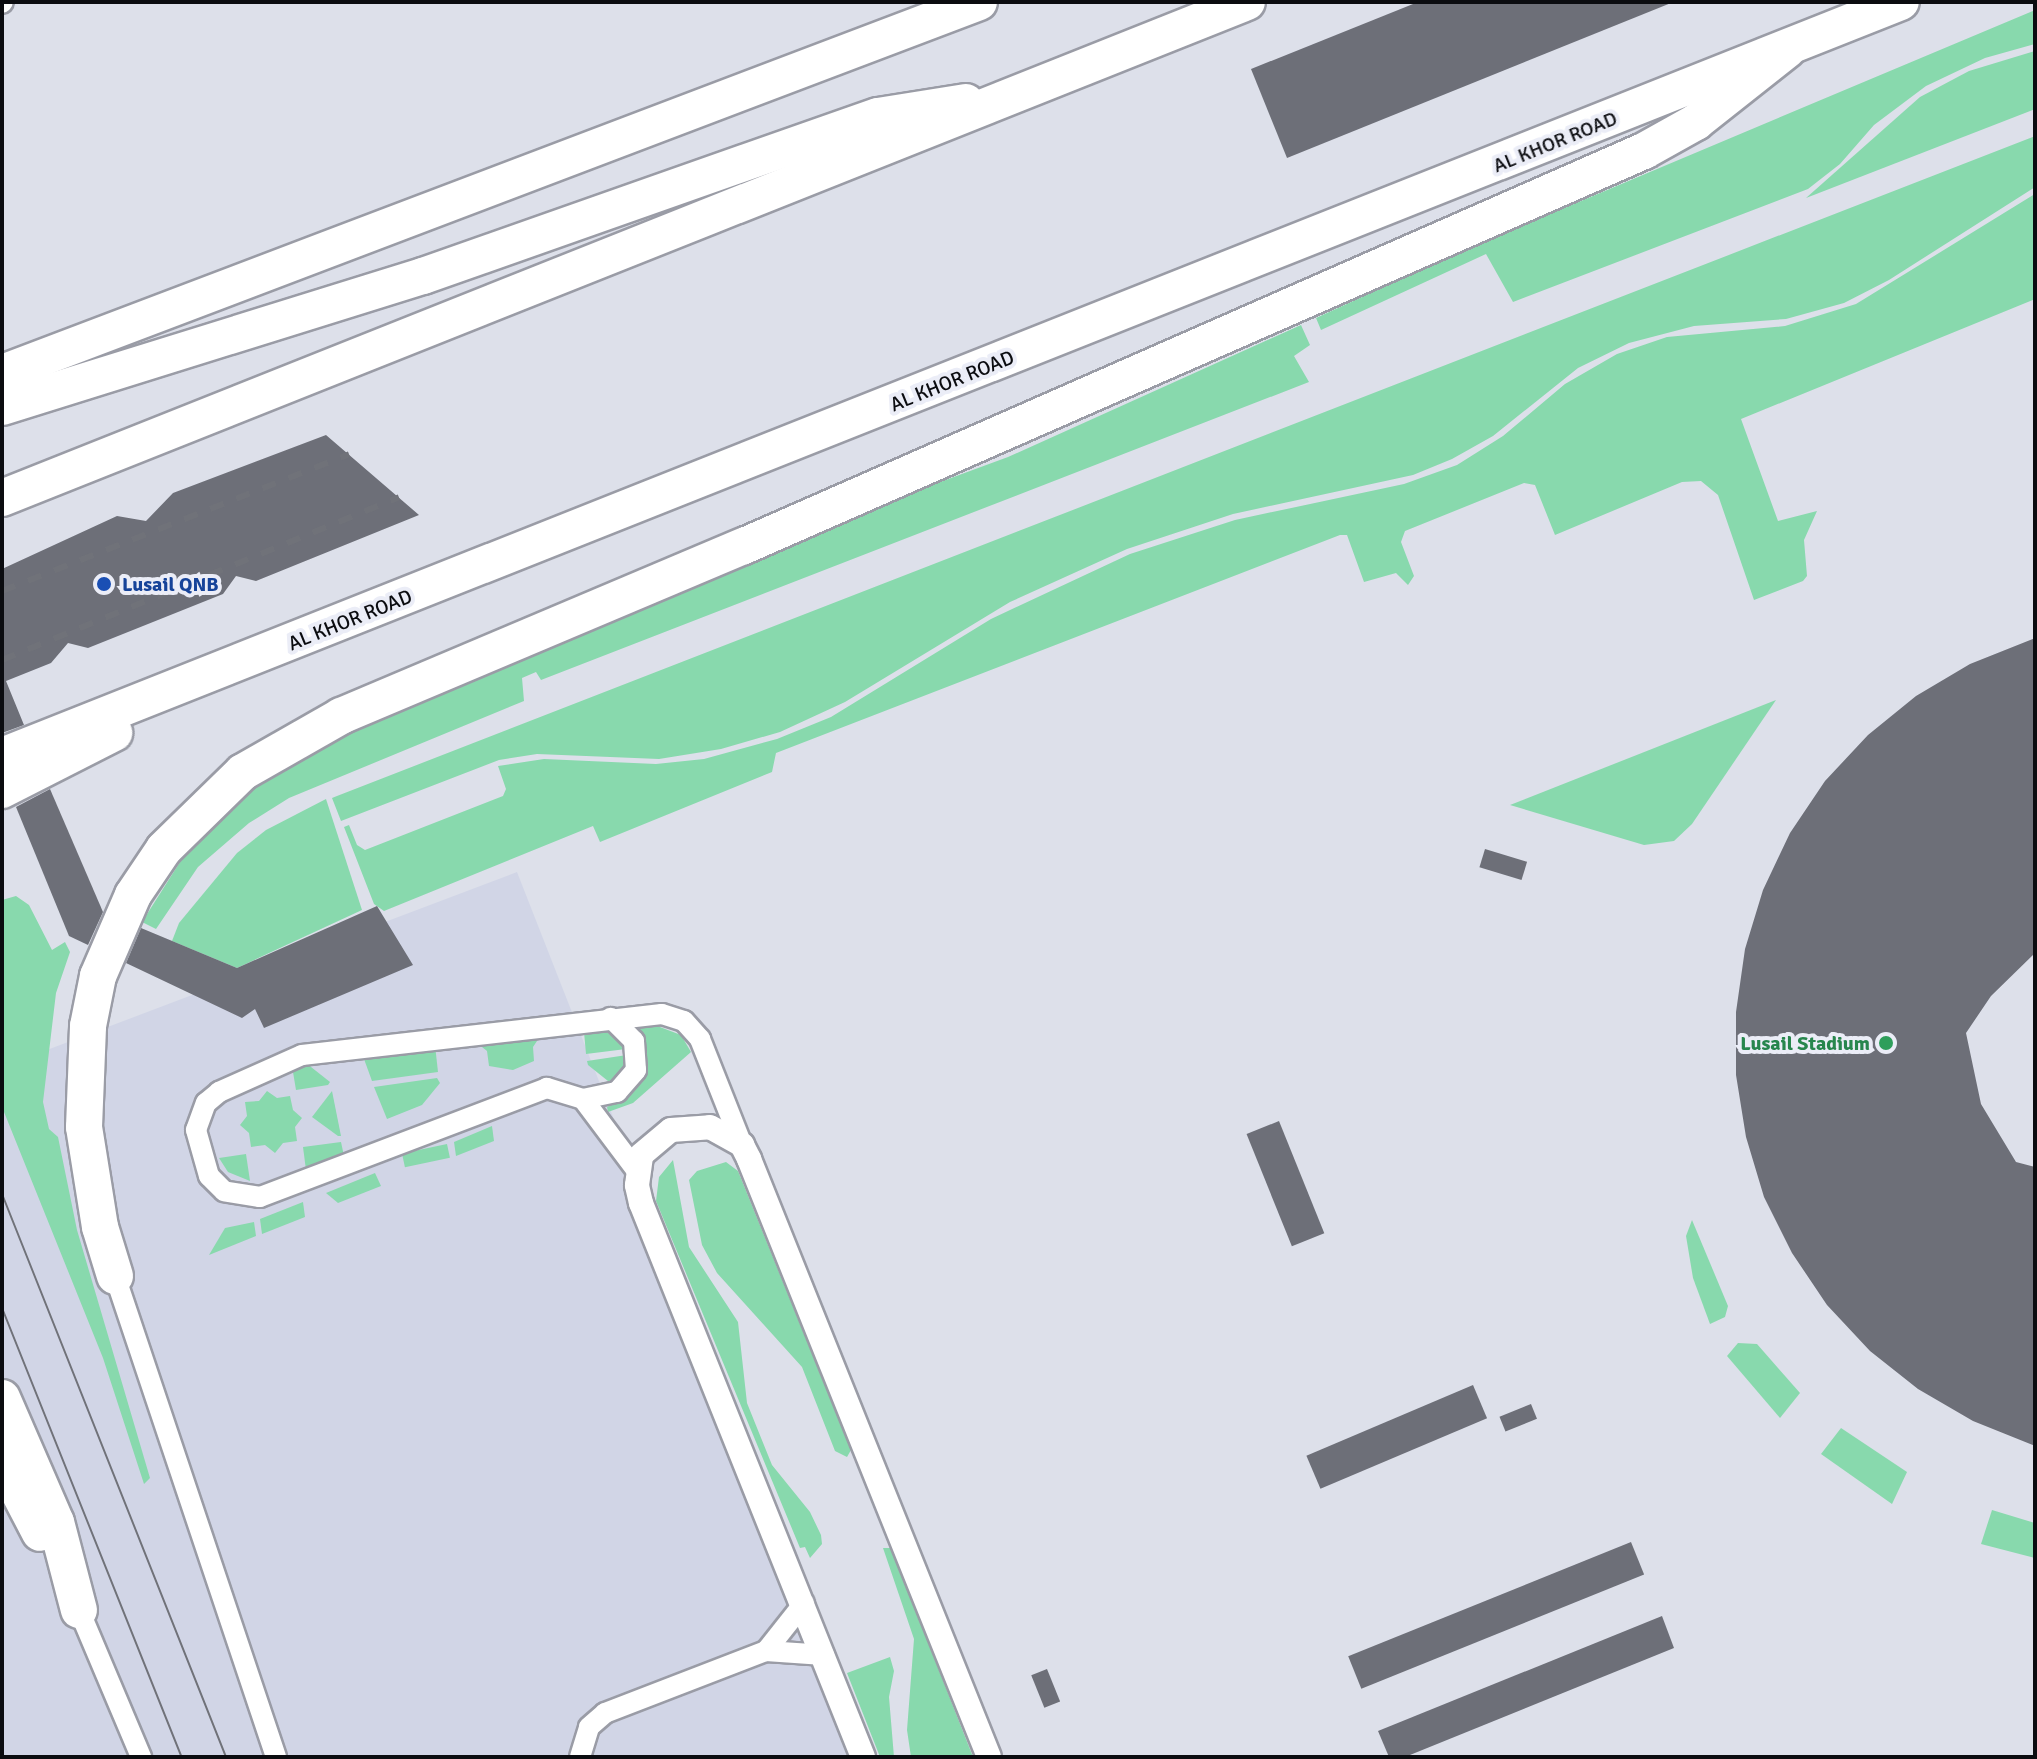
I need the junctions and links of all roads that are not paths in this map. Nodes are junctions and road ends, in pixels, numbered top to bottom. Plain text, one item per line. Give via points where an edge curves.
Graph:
1 (979, 2) edge
2 (1247, 2) edge
3 (1901, 2) edge
4 (1788, 49) junction
5 (1004, 101) junction
6 (2, 373) edge
7 (2, 407) edge
8 (2, 498) edge
9 (178, 689) junction
10 (2, 756) edge
11 (2, 790) edge
12 (611, 1018) junction
13 (583, 1099) junction
14 (742, 1145) junction
15 (637, 1171) junction
16 (115, 1276) joint
17 (2, 1398) edge
18 (2, 1460) edge
19 (804, 1603) junction
20 (79, 1610) junction
21 (766, 1651) junction
22 (824, 1655) junction
23 (141, 1757) edge
24 (276, 1757) edge
25 (580, 1757) edge
26 (863, 1757) edge
27 (989, 1757) edge

1 - 6 highway
2 - 5 highway
3 - 4 highway, AL KHOR ROAD
4 - 9 highway, AL KHOR ROAD
4 - 16 highway via 1708,114 1644,151 744,546 341,716 243,772 164,849 133,895 98,976 87,1039 84,1127 100,1227
5 - 7 highway via 919,107 878,116 423,276
5 - 8 highway
9 - 10 highway, AL KHOR ROAD
9 - 11 highway via 106,739
12 - 13 street via 634,1041 636,1070 617,1092
12 - 13 street via 350,1046 289,1059 230,1084 206,1103 197,1145 209,1176 224,1191 260,1197 532,1090 563,1090
12 - 14 street via 662,1014 684,1021 707,1053
13 - 15 street
14 - 15 street via 710,1127 671,1130 649,1145
14 - 27 street
15 - 19 street via 641,1203
16 - 24 street
17 - 20 highway via 56,1522
18 - 20 highway
19 - 21 street
19 - 22 street
20 - 23 street
21 - 22 street
21 - 25 street via 605,1713 589,1727
22 - 26 street

